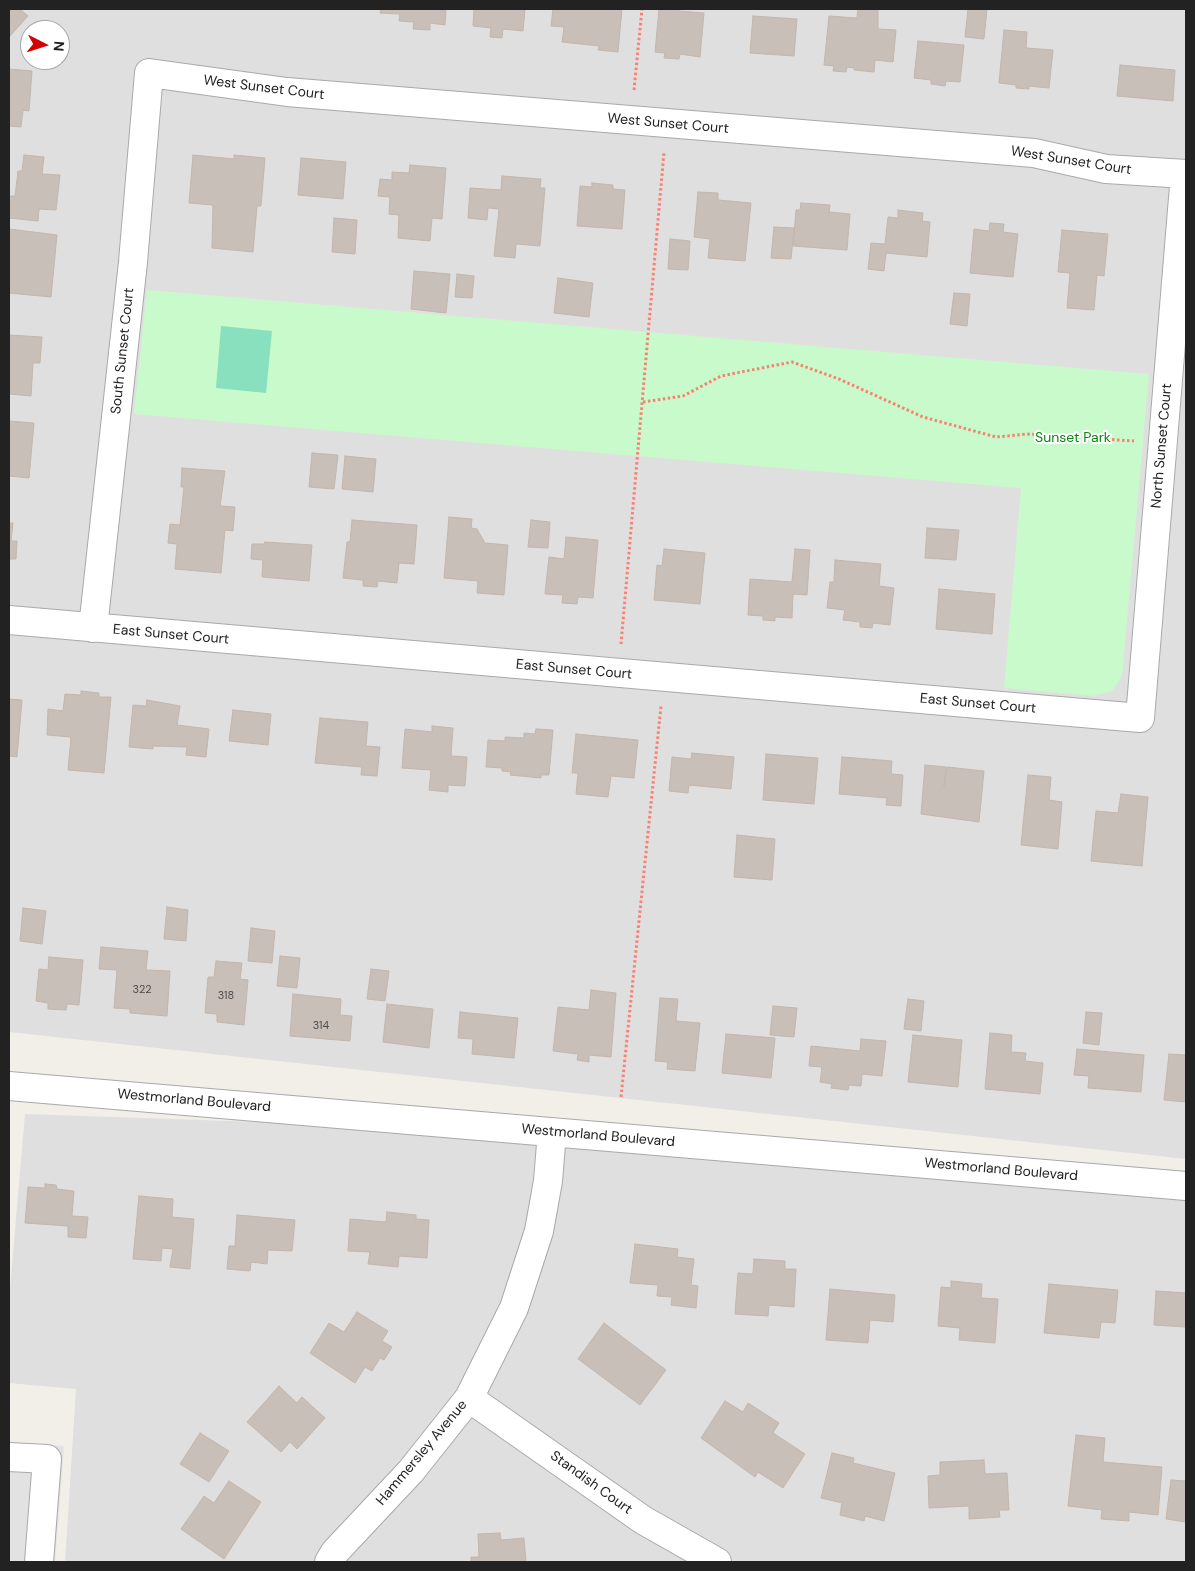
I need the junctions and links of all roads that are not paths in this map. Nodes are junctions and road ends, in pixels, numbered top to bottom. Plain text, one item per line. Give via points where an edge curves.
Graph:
1 (149, 73) joint
2 (1186, 174) edge
3 (9, 620) edge
4 (93, 628) junction
5 (1140, 718) joint
6 (9, 1086) edge
7 (552, 1132) junction
8 (1186, 1186) edge
9 (469, 1398) junction
10 (9, 1457) edge
11 (39, 1562) edge
12 (329, 1562) edge
13 (717, 1562) edge

1 - 2 street, West Sunset Court via 287,92 1034,153 1106,169
1 - 4 street, South Sunset Court via 133,262
2 - 5 street, North Sunset Court
3 - 4 street, East Sunset Court
4 - 5 street, East Sunset Court
6 - 7 street, Westmorland Boulevard
7 - 8 street, Westmorland Boulevard
7 - 9 street, Hammersley Avenue via 548,1181 538,1231 514,1308
9 - 12 street, Hammersley Avenue via 411,1470
9 - 13 street, Standish Court via 642,1520
10 - 11 street via 48,1459

